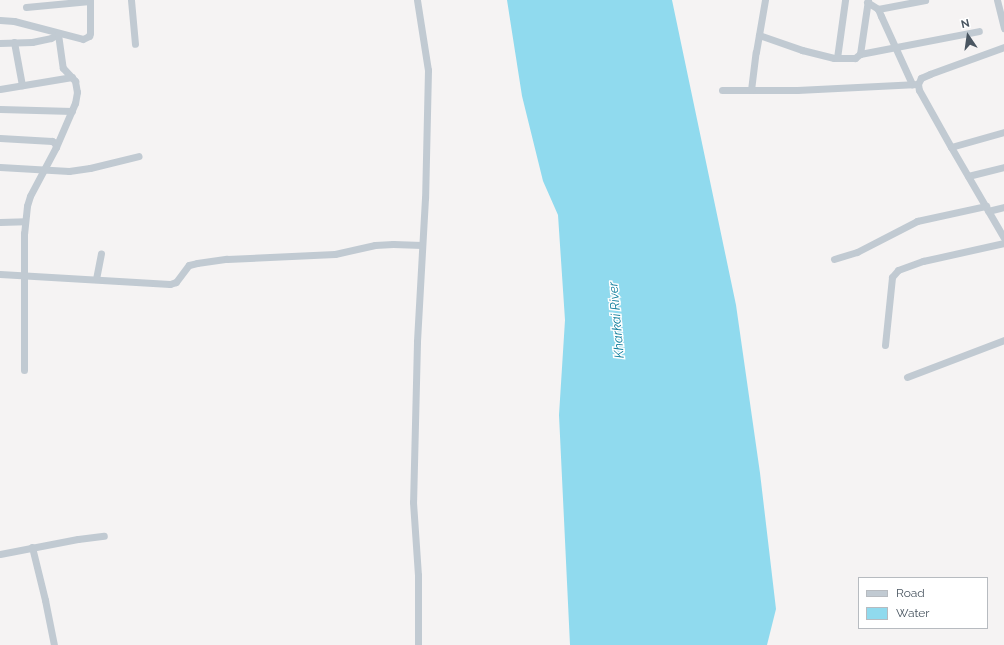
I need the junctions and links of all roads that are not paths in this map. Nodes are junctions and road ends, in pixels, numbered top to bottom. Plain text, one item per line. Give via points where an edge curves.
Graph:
1 (90, 0) edge
2 (132, 0) edge
3 (417, 0) edge
4 (766, 0) edge
5 (845, 0) edge
6 (926, 0) edge
7 (997, 0) edge
8 (868, 1) edge
9 (26, 6) dead end
10 (878, 9) junction
11 (0, 20) edge
12 (1004, 28) edge
13 (979, 31) dead end
14 (58, 34) junction
15 (759, 35) junction
16 (14, 42) junction
17 (0, 43) edge
18 (135, 44) dead end
19 (896, 46) junction
20 (1004, 47) edge
21 (860, 54) junction
22 (837, 58) junction
23 (72, 77) junction
24 (915, 84) junction
25 (22, 85) junction
26 (0, 89) edge
27 (722, 90) dead end
28 (751, 90) junction
29 (0, 109) edge
30 (72, 111) junction
31 (1004, 132) edge
32 (0, 138) edge
33 (951, 147) junction
34 (56, 148) junction
35 (139, 156) dead end
36 (0, 167) edge
37 (1004, 167) edge
38 (45, 169) junction
39 (968, 176) junction
40 (1004, 207) edge
41 (987, 209) junction
42 (25, 221) junction
43 (0, 222) edge
44 (1004, 238) edge
45 (1004, 242) edge
46 (422, 245) junction
47 (101, 253) dead end
48 (834, 259) dead end
49 (0, 274) edge
50 (24, 276) junction
51 (96, 279) junction
52 (1004, 340) edge
53 (885, 345) dead end
54 (24, 370) dead end
55 (908, 377) dead end
56 (104, 536) dead end
57 (32, 547) junction
58 (0, 554) edge
59 (54, 645) edge
60 (418, 645) edge

1 - 9 street
1 - 14 street via 89,36 83,39
2 - 18 street
3 - 46 street via 428,70
4 - 15 street
5 - 22 street
6 - 10 street
7 - 12 street
8 - 10 street
8 - 21 street
10 - 19 street
11 - 14 street
13 - 19 street
14 - 16 street via 51,38
14 - 23 street via 61,62
15 - 22 street via 802,50
15 - 28 street
16 - 17 street
16 - 25 street
19 - 21 street
19 - 24 street
20 - 24 street via 930,74
21 - 22 street via 855,58
23 - 25 street
23 - 30 street via 77,84 77,92
24 - 28 street
24 - 33 street
25 - 26 street
27 - 28 street
29 - 30 street
30 - 34 street
31 - 33 street
32 - 34 street via 52,141 56,143
33 - 39 street
34 - 38 street
35 - 38 street via 78,170
36 - 38 street
37 - 39 street
38 - 42 street via 30,196
39 - 41 street
40 - 41 street
41 - 44 street
41 - 48 street via 917,221 857,252
42 - 43 street
42 - 50 street
45 - 53 street via 923,261 898,270 892,277
46 - 51 street via 375,245 335,254 227,259 197,263 189,265 176,282 170,284
46 - 60 street via 413,502 418,575
47 - 51 street
49 - 50 street
50 - 51 street
50 - 54 street
52 - 55 street
56 - 57 street
57 - 58 street
57 - 59 street

